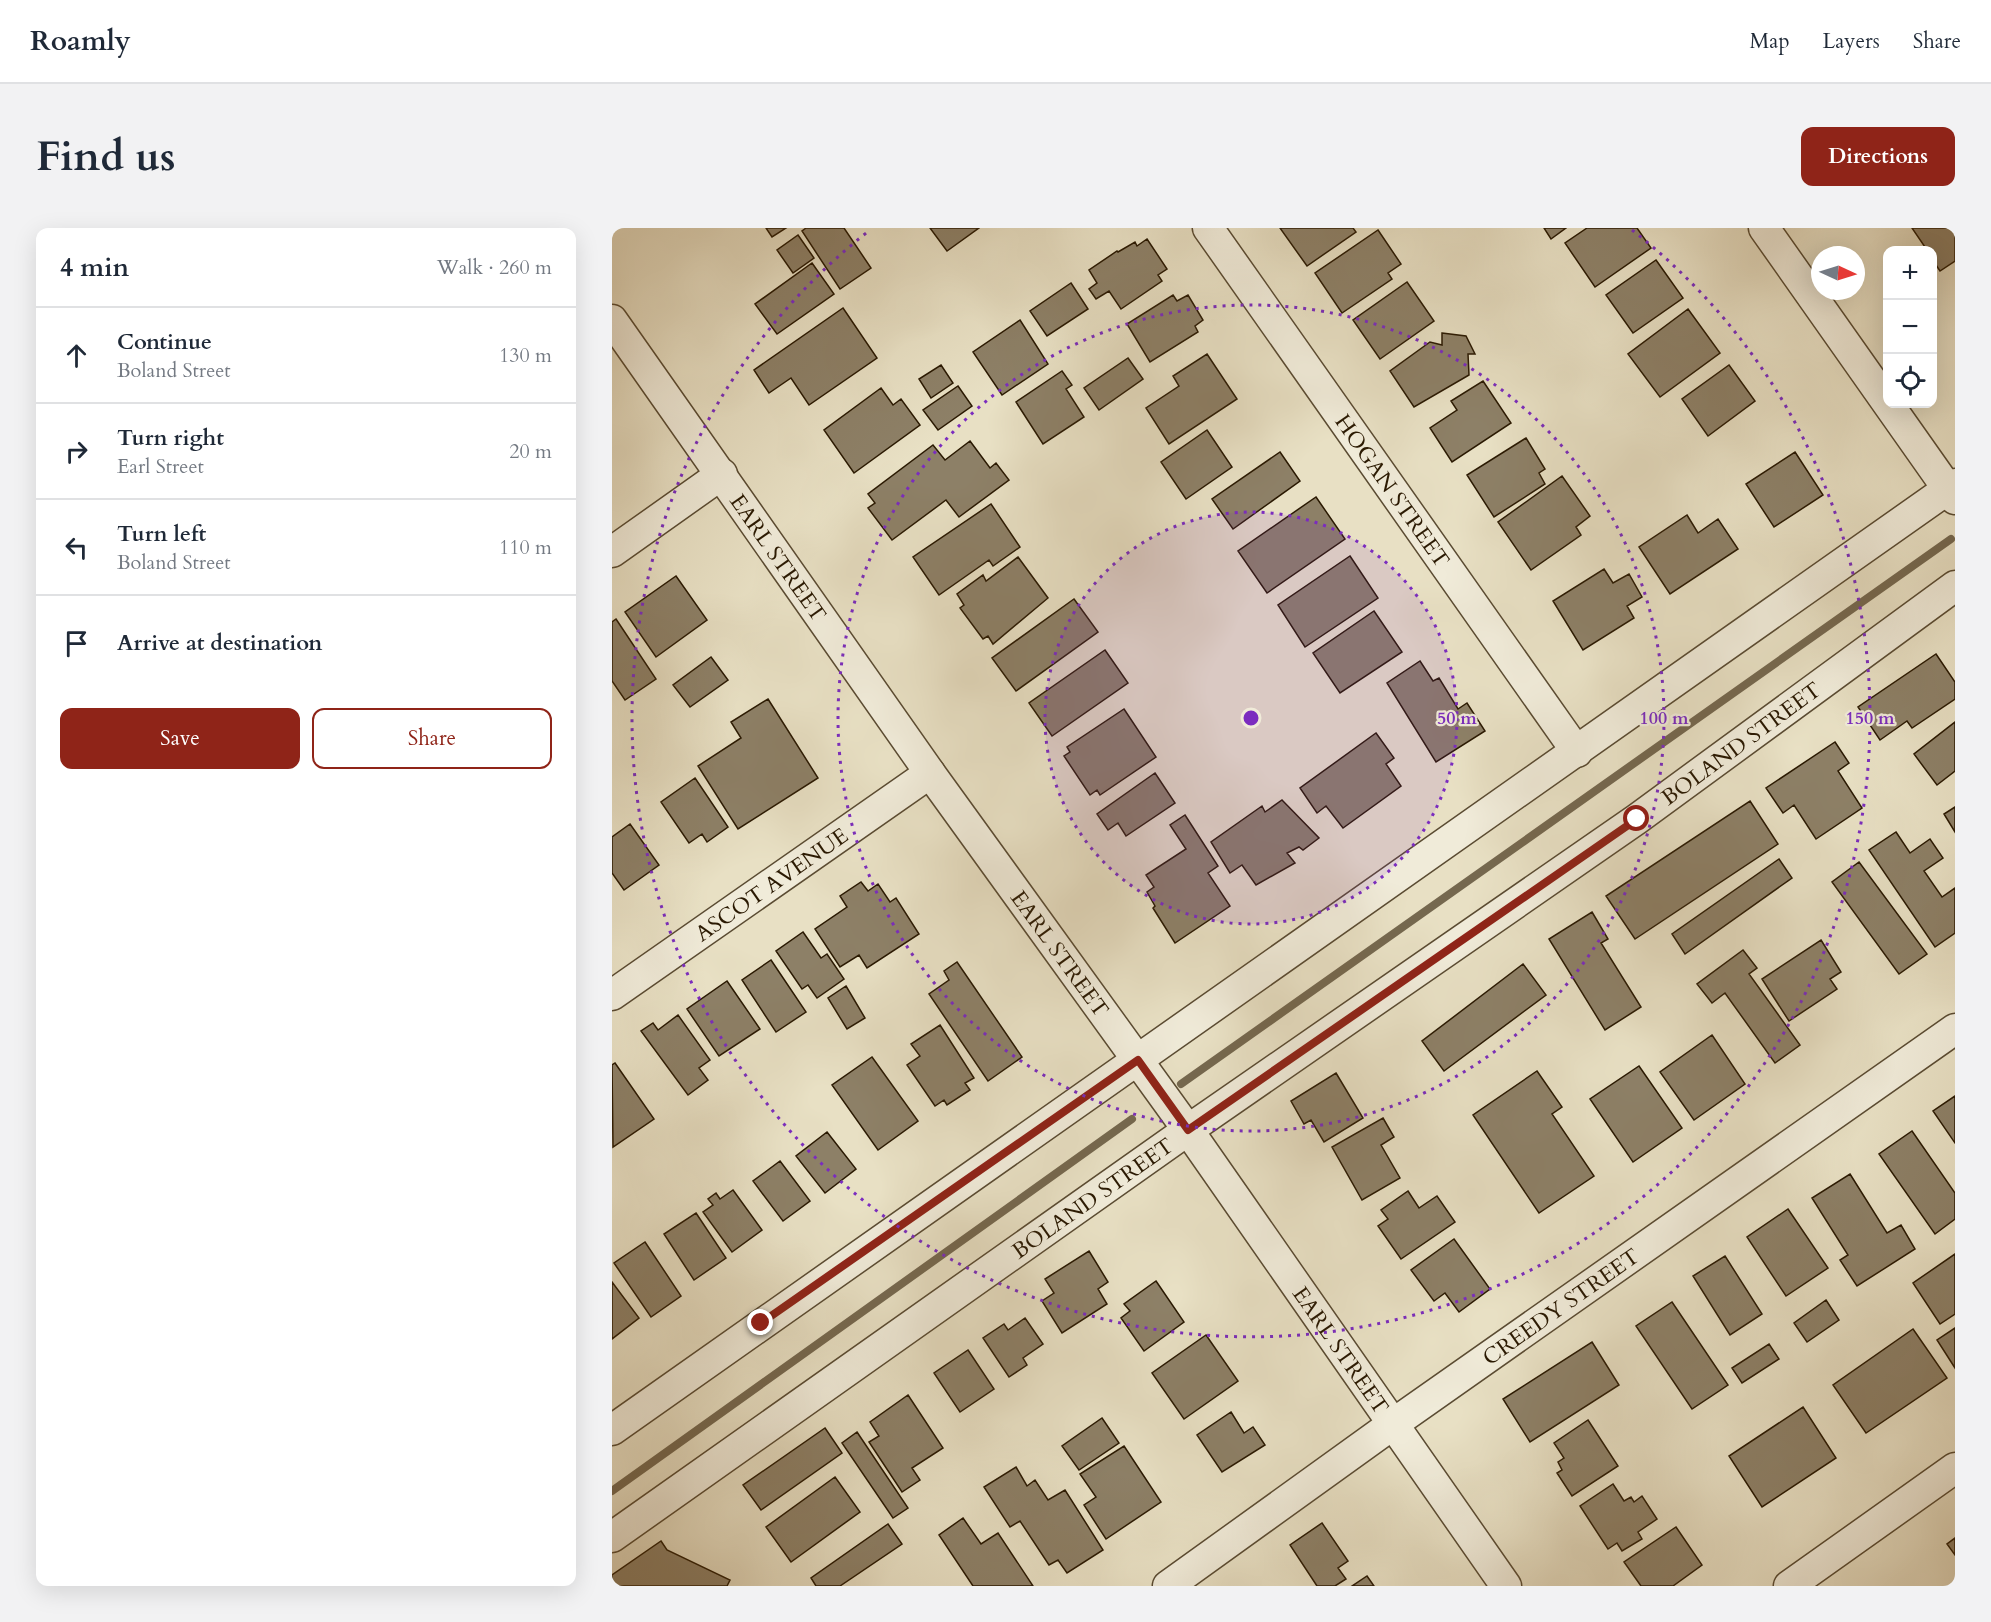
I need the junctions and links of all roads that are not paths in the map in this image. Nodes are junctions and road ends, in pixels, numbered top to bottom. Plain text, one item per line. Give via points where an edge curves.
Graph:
1 (1208, 228) edge
2 (1764, 228) edge
3 (612, 320) edge
4 (722, 474) junction
5 (1952, 491) edge
6 (612, 552) edge
7 (1955, 586) edge
8 (1577, 752) junction
9 (930, 773) junction
10 (612, 995) edge
11 (1955, 1029) edge
12 (1138, 1060) junction
13 (1188, 1130) junction
14 (1393, 1424) junction
15 (612, 1430) edge
16 (1955, 1468) edge
17 (612, 1537) edge
18 (1168, 1586) edge
19 (1506, 1586) edge
20 (1789, 1586) edge

1 - 8 street, HOGAN STREET
2 - 5 street
3 - 4 street, EARL STREET
4 - 6 street
4 - 9 street, EARL STREET
5 - 8 street
7 - 13 street, BOLAND STREET via 1637,819
8 - 12 street
9 - 10 street, ASCOT AVENUE
9 - 12 street, EARL STREET
11 - 14 street, CREEDY STREET
12 - 13 street, EARL STREET
12 - 15 street
13 - 14 street, EARL STREET
13 - 17 street, BOLAND STREET
14 - 18 street, CREEDY STREET
14 - 19 street, EARL STREET
16 - 20 street

